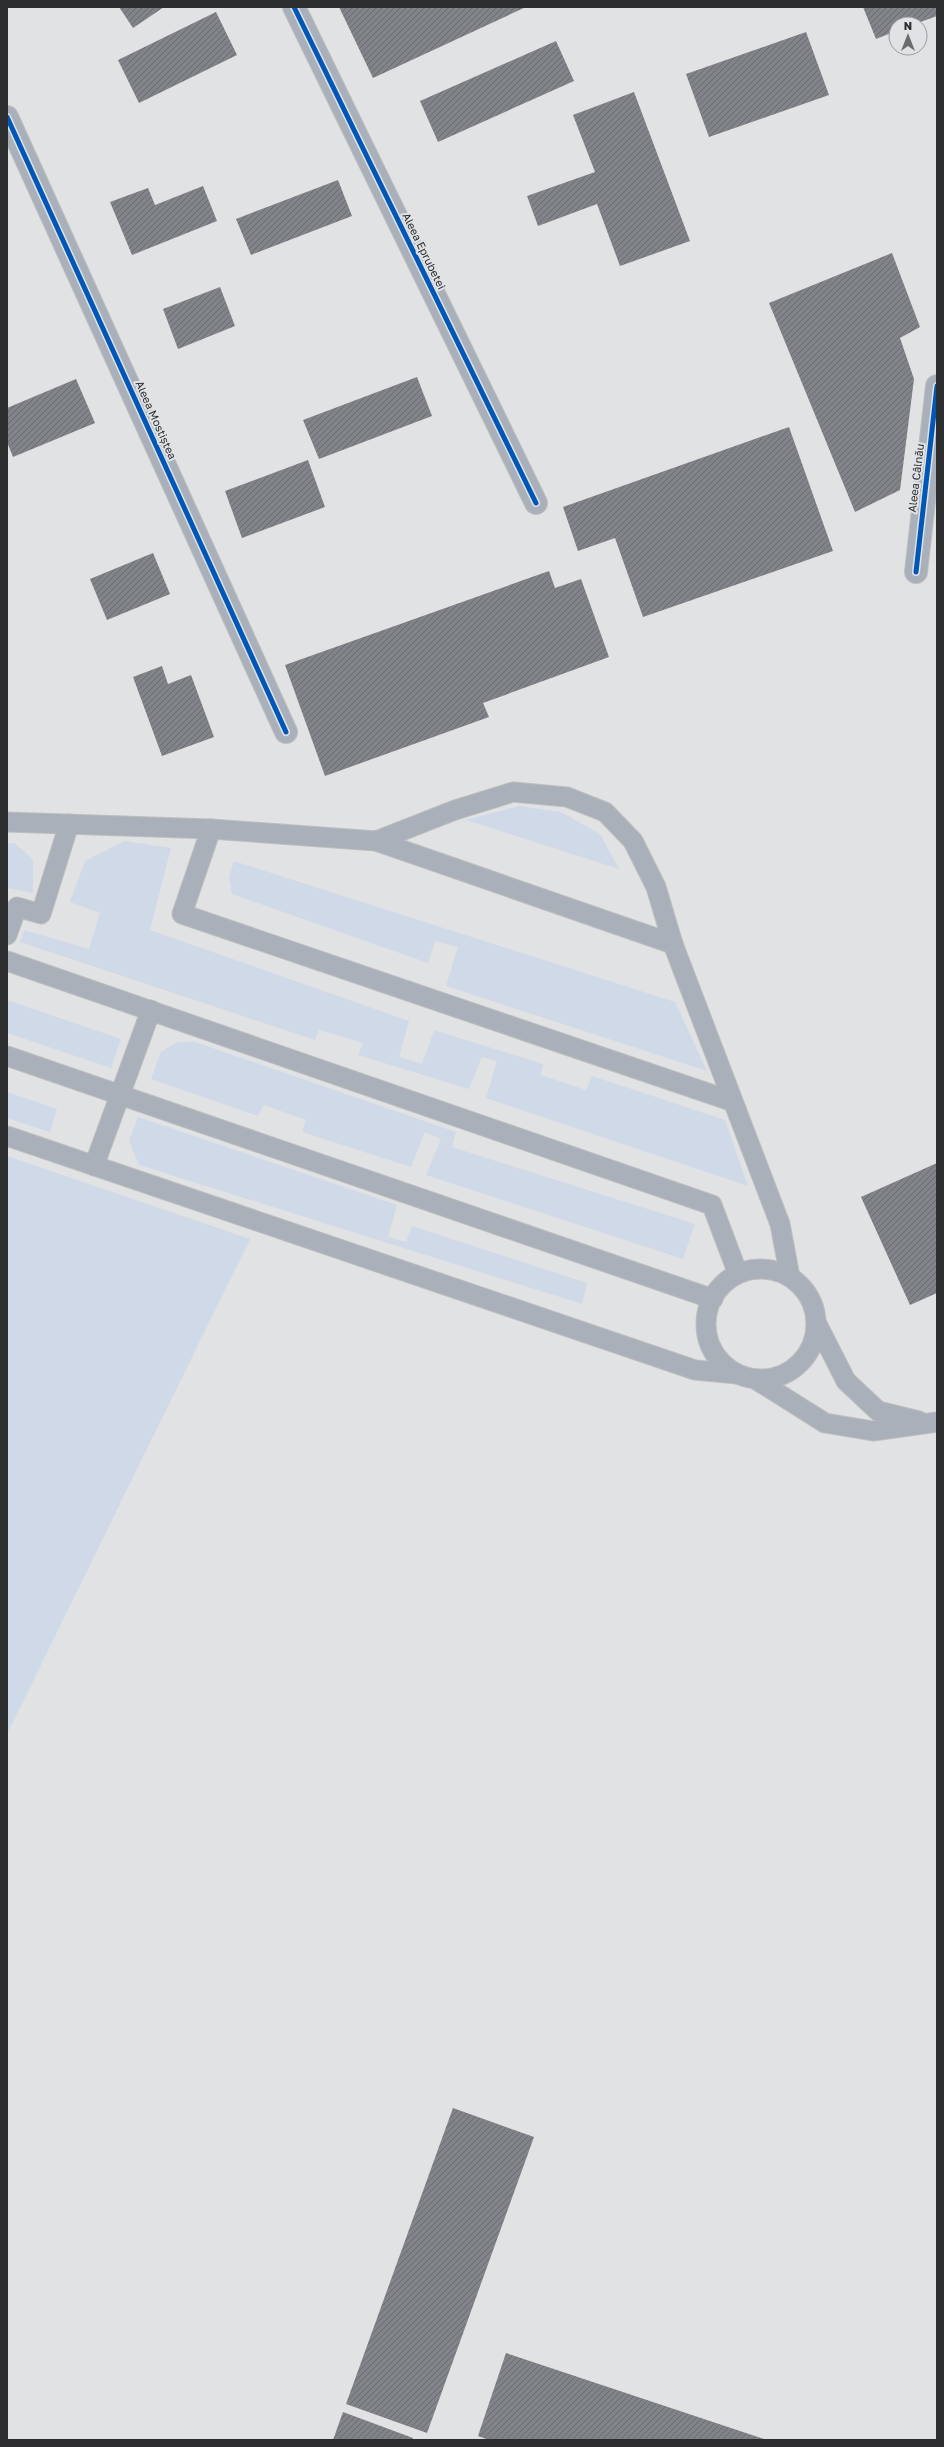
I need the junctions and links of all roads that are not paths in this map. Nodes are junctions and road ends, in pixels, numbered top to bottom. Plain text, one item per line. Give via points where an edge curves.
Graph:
1 (294, 7) edge
2 (7, 117) edge
3 (937, 386) edge
4 (536, 503) dead end
5 (916, 572) dead end
6 (286, 732) dead end
7 (7, 822) edge
8 (69, 824) junction
9 (211, 829) junction
10 (376, 841) junction
11 (7, 935) edge
12 (673, 944) junction
13 (7, 961) edge
14 (151, 1010) junction
15 (7, 1056) edge
16 (119, 1095) junction
17 (731, 1101) junction
18 (7, 1136) edge
19 (94, 1166) junction
20 (738, 1274) junction
21 (790, 1278) junction
22 (713, 1299) junction
23 (817, 1324) junction
24 (737, 1374) junction
25 (755, 1379) junction
26 (934, 1424) edge

1 - 4 street, Aleea Eprubetei
2 - 6 street, Aleea Mostiștea
3 - 5 street, Aleea Câlnău
7 - 8 lane
8 - 9 lane
8 - 11 lane via 41,914 17,907
9 - 10 lane
9 - 17 lane via 182,914
10 - 12 lane
10 - 12 lane via 455,810 513,792 567,797 605,812 633,842 656,887
12 - 17 lane
13 - 14 lane
14 - 16 lane
14 - 20 lane via 712,1205
15 - 16 lane
16 - 19 lane
16 - 22 lane
17 - 21 lane via 780,1224
18 - 19 lane
19 - 24 lane via 695,1370
20 - 21 lane via 755,1270 774,1270
20 - 22 lane via 723,1284
21 - 23 lane via 804,1290 813,1306
22 - 24 lane via 707,1315 707,1333 712,1350 723,1364
23 - 25 lane via 813,1342 805,1359 791,1371 780,1376
23 - 26 lane via 846,1381 878,1411
24 - 25 lane
25 - 26 lane via 825,1423 873,1431

